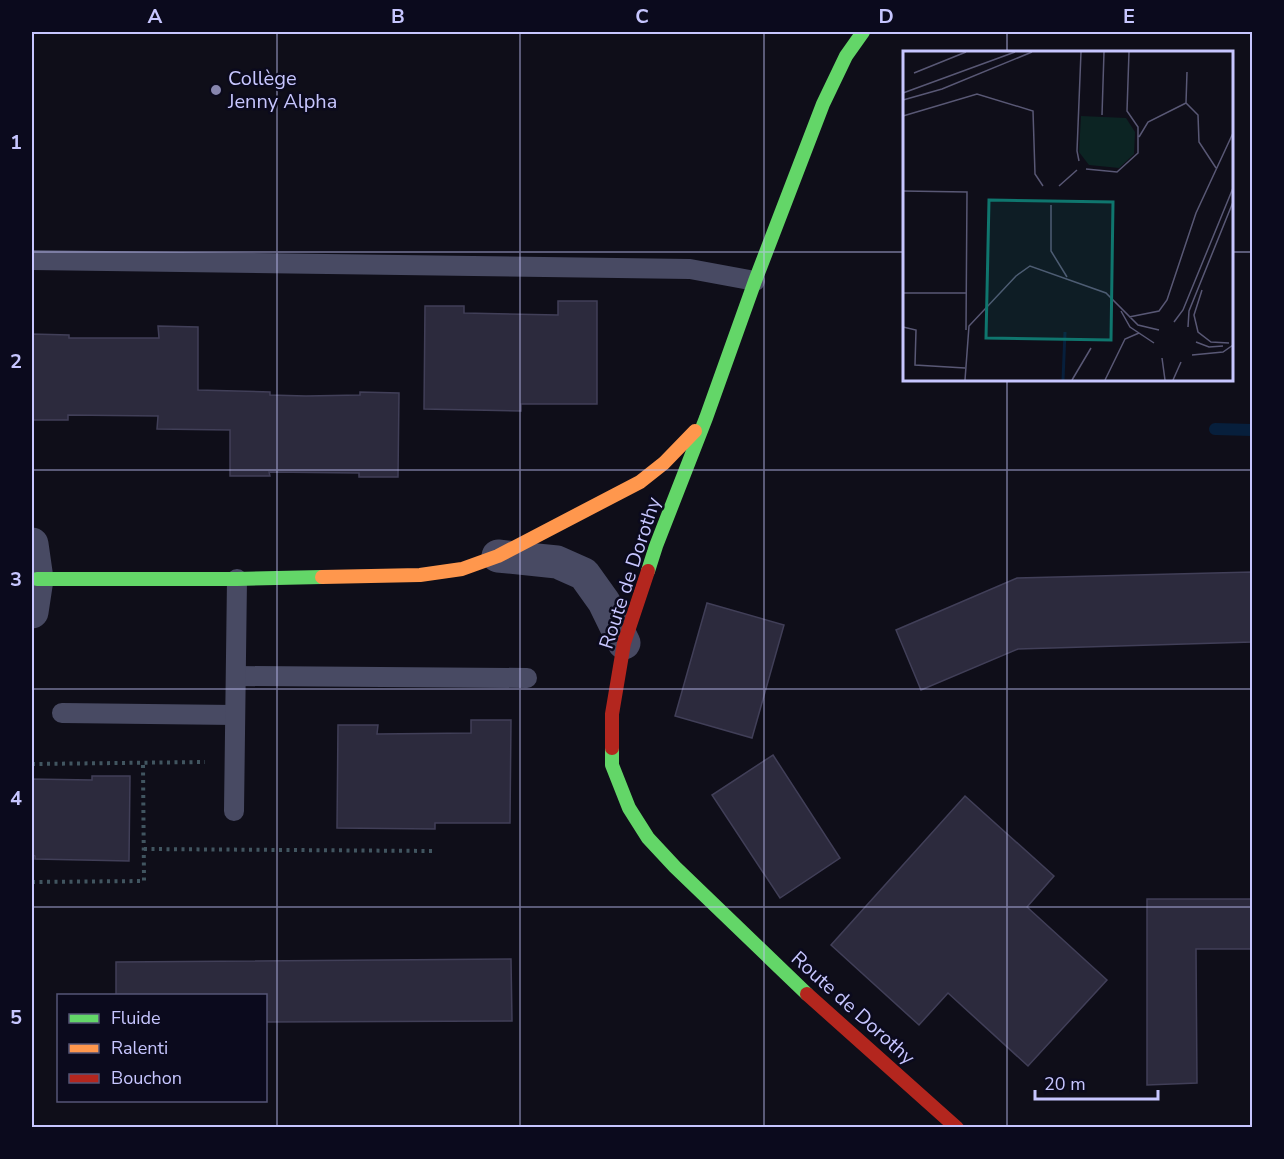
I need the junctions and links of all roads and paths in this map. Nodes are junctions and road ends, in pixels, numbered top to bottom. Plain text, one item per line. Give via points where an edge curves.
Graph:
1 (863, 32) edge
2 (32, 260) edge
3 (755, 281) junction
4 (706, 418) junction
5 (32, 544) edge
6 (498, 556) junction
7 (37, 579) junction
8 (237, 579) junction
9 (32, 612) edge
10 (624, 643) junction
11 (236, 676) junction
12 (527, 678) dead end
13 (62, 713) dead end
14 (235, 715) junction
15 (207, 762) dead end
16 (143, 763) junction
17 (32, 764) edge
18 (234, 811) dead end
19 (144, 849) junction
20 (433, 851) dead end
21 (32, 882) edge
22 (957, 1128) edge

1 - 3 main road, Route de Dorothy via 846,56 824,104
2 - 3 lane via 690,269
3 - 4 main road, Route de Dorothy
4 - 6 main road via 664,463 640,482
4 - 10 main road, Route de Dorothy via 656,546
5 - 7 street
6 - 8 main road via 462,569 420,575
6 - 10 street via 557,562 584,574 604,602
7 - 8 main road
7 - 9 street
8 - 11 lane
10 - 22 main road, Route de Dorothy via 612,714 612,765 629,808 648,838 786,975
11 - 12 lane
11 - 14 lane
13 - 14 lane
14 - 18 lane
15 - 16 path
16 - 17 path
16 - 19 path
19 - 20 path
19 - 21 path via 144,881

